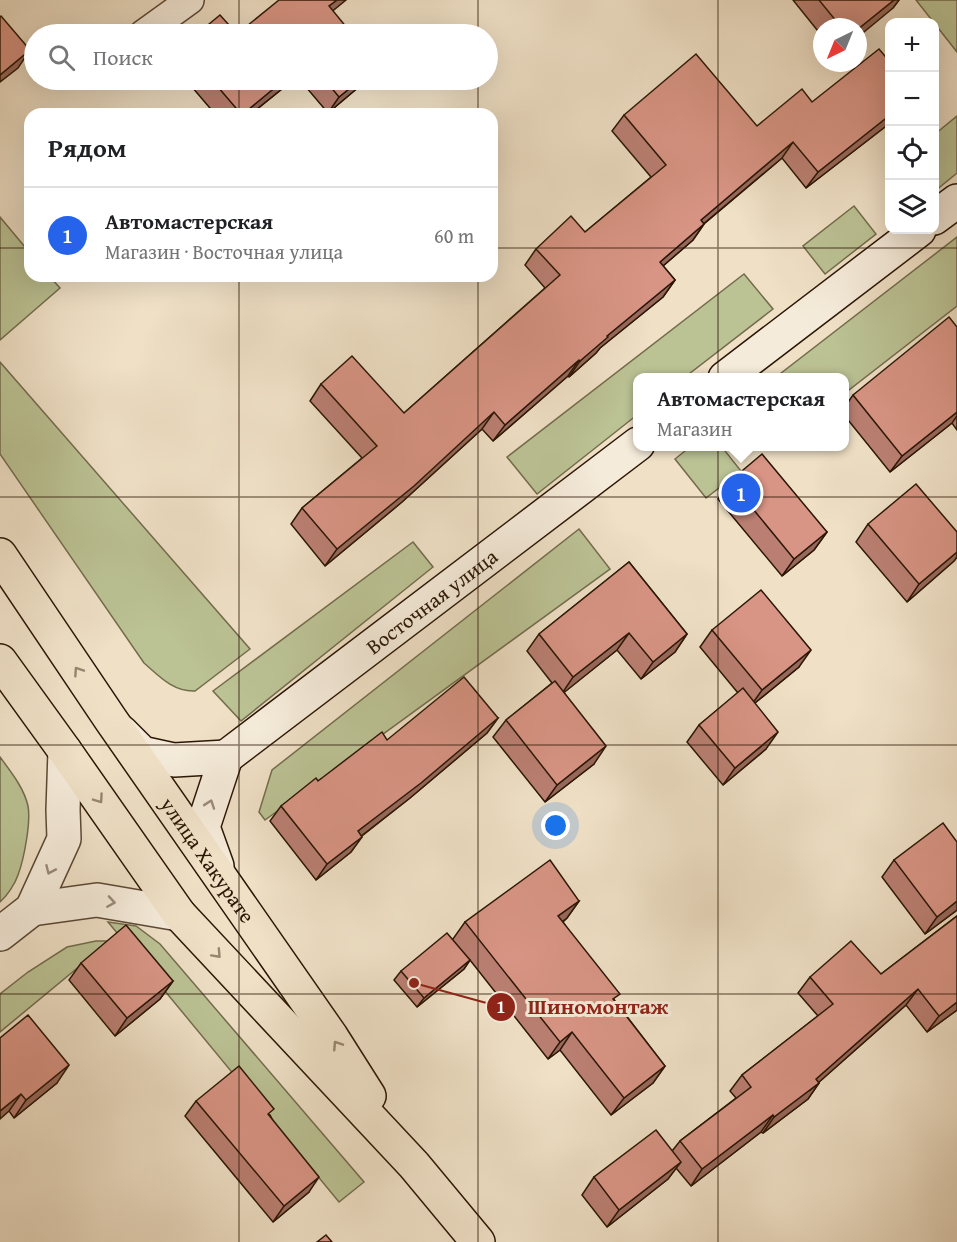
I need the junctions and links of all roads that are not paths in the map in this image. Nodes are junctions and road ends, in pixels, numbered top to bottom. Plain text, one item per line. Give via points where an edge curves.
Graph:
1 (189, 0) edge
2 (157, 24) edge
3 (957, 201) edge
4 (939, 214) edge
5 (914, 234) edge
6 (732, 373) edge
7 (633, 448) edge
8 (0, 555) edge
9 (0, 662) edge
10 (114, 724) junction
11 (66, 751) junction
12 (226, 757) junction
13 (222, 879) junction
14 (32, 909) junction
15 (179, 914) junction
16 (0, 934) edge
17 (414, 1165) junction
18 (478, 1242) edge

1 - 2 lane
3 - 4 street
5 - 6 street
7 - 12 street, Восточная улица
10 -> 8 main road, улица Хакурате
9 - 11 main road, улица Хакурате
10 - 12 street via 142,753 174,760
10 - 13 main road, улица Хакурате
11 -> 14 street via 64,839
11 -> 15 main road, улица Хакурате
13 -> 12 street via 203,827
17 -> 13 main road, улица Хакурате
14 -> 15 street via 97,900
14 - 16 street
15 -> 17 main road, улица Хакурате
17 - 18 main road, улица Хакурате

